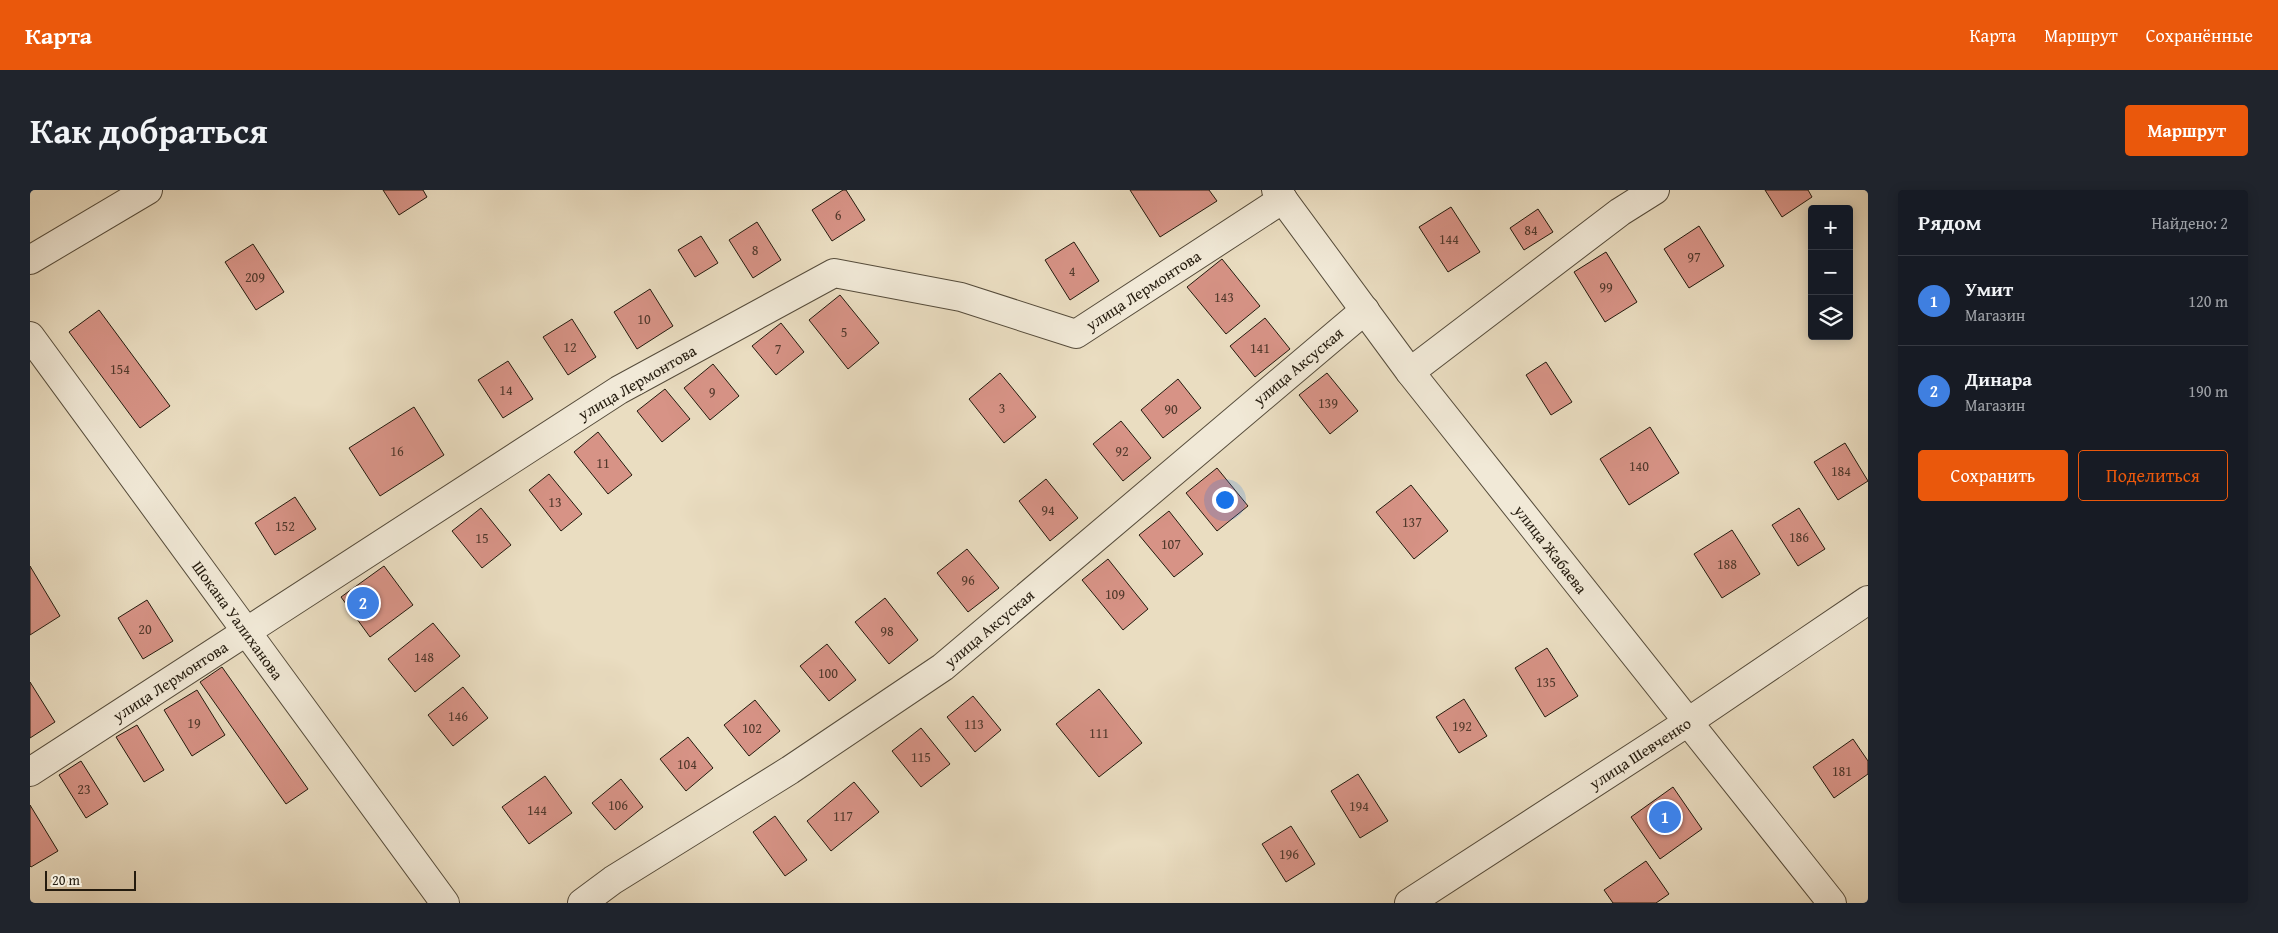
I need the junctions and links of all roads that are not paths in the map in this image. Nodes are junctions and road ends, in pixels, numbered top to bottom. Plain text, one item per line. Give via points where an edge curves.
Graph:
1 (148, 190) edge
2 (1655, 190) edge
3 (1280, 195) edge
4 (30, 260) edge
5 (1365, 310) junction
6 (30, 336) edge
7 (1410, 372) junction
8 (1868, 600) edge
9 (246, 631) junction
10 (1688, 722) junction
11 (30, 772) edge
12 (445, 903) edge
13 (582, 903) edge
14 (1410, 903) edge
15 (1832, 903) edge

1 - 4 street
2 - 7 street via 1620,212
3 - 5 street, улица Жабаева
3 - 9 street, улица Лермонтова via 1076,334 960,297 834,273 618,390
5 - 7 street, улица Жабаева
5 - 13 street, улица Аксуская via 943,667
6 - 9 street, Шокана Уалиханова
7 - 10 street, улица Жабаева
8 - 10 street, улица Шевченко
9 - 11 street, улица Лермонтова
9 - 12 street, Шокана Уалиханова
10 - 14 street, улица Шевченко
10 - 15 street, улица Жабаева

